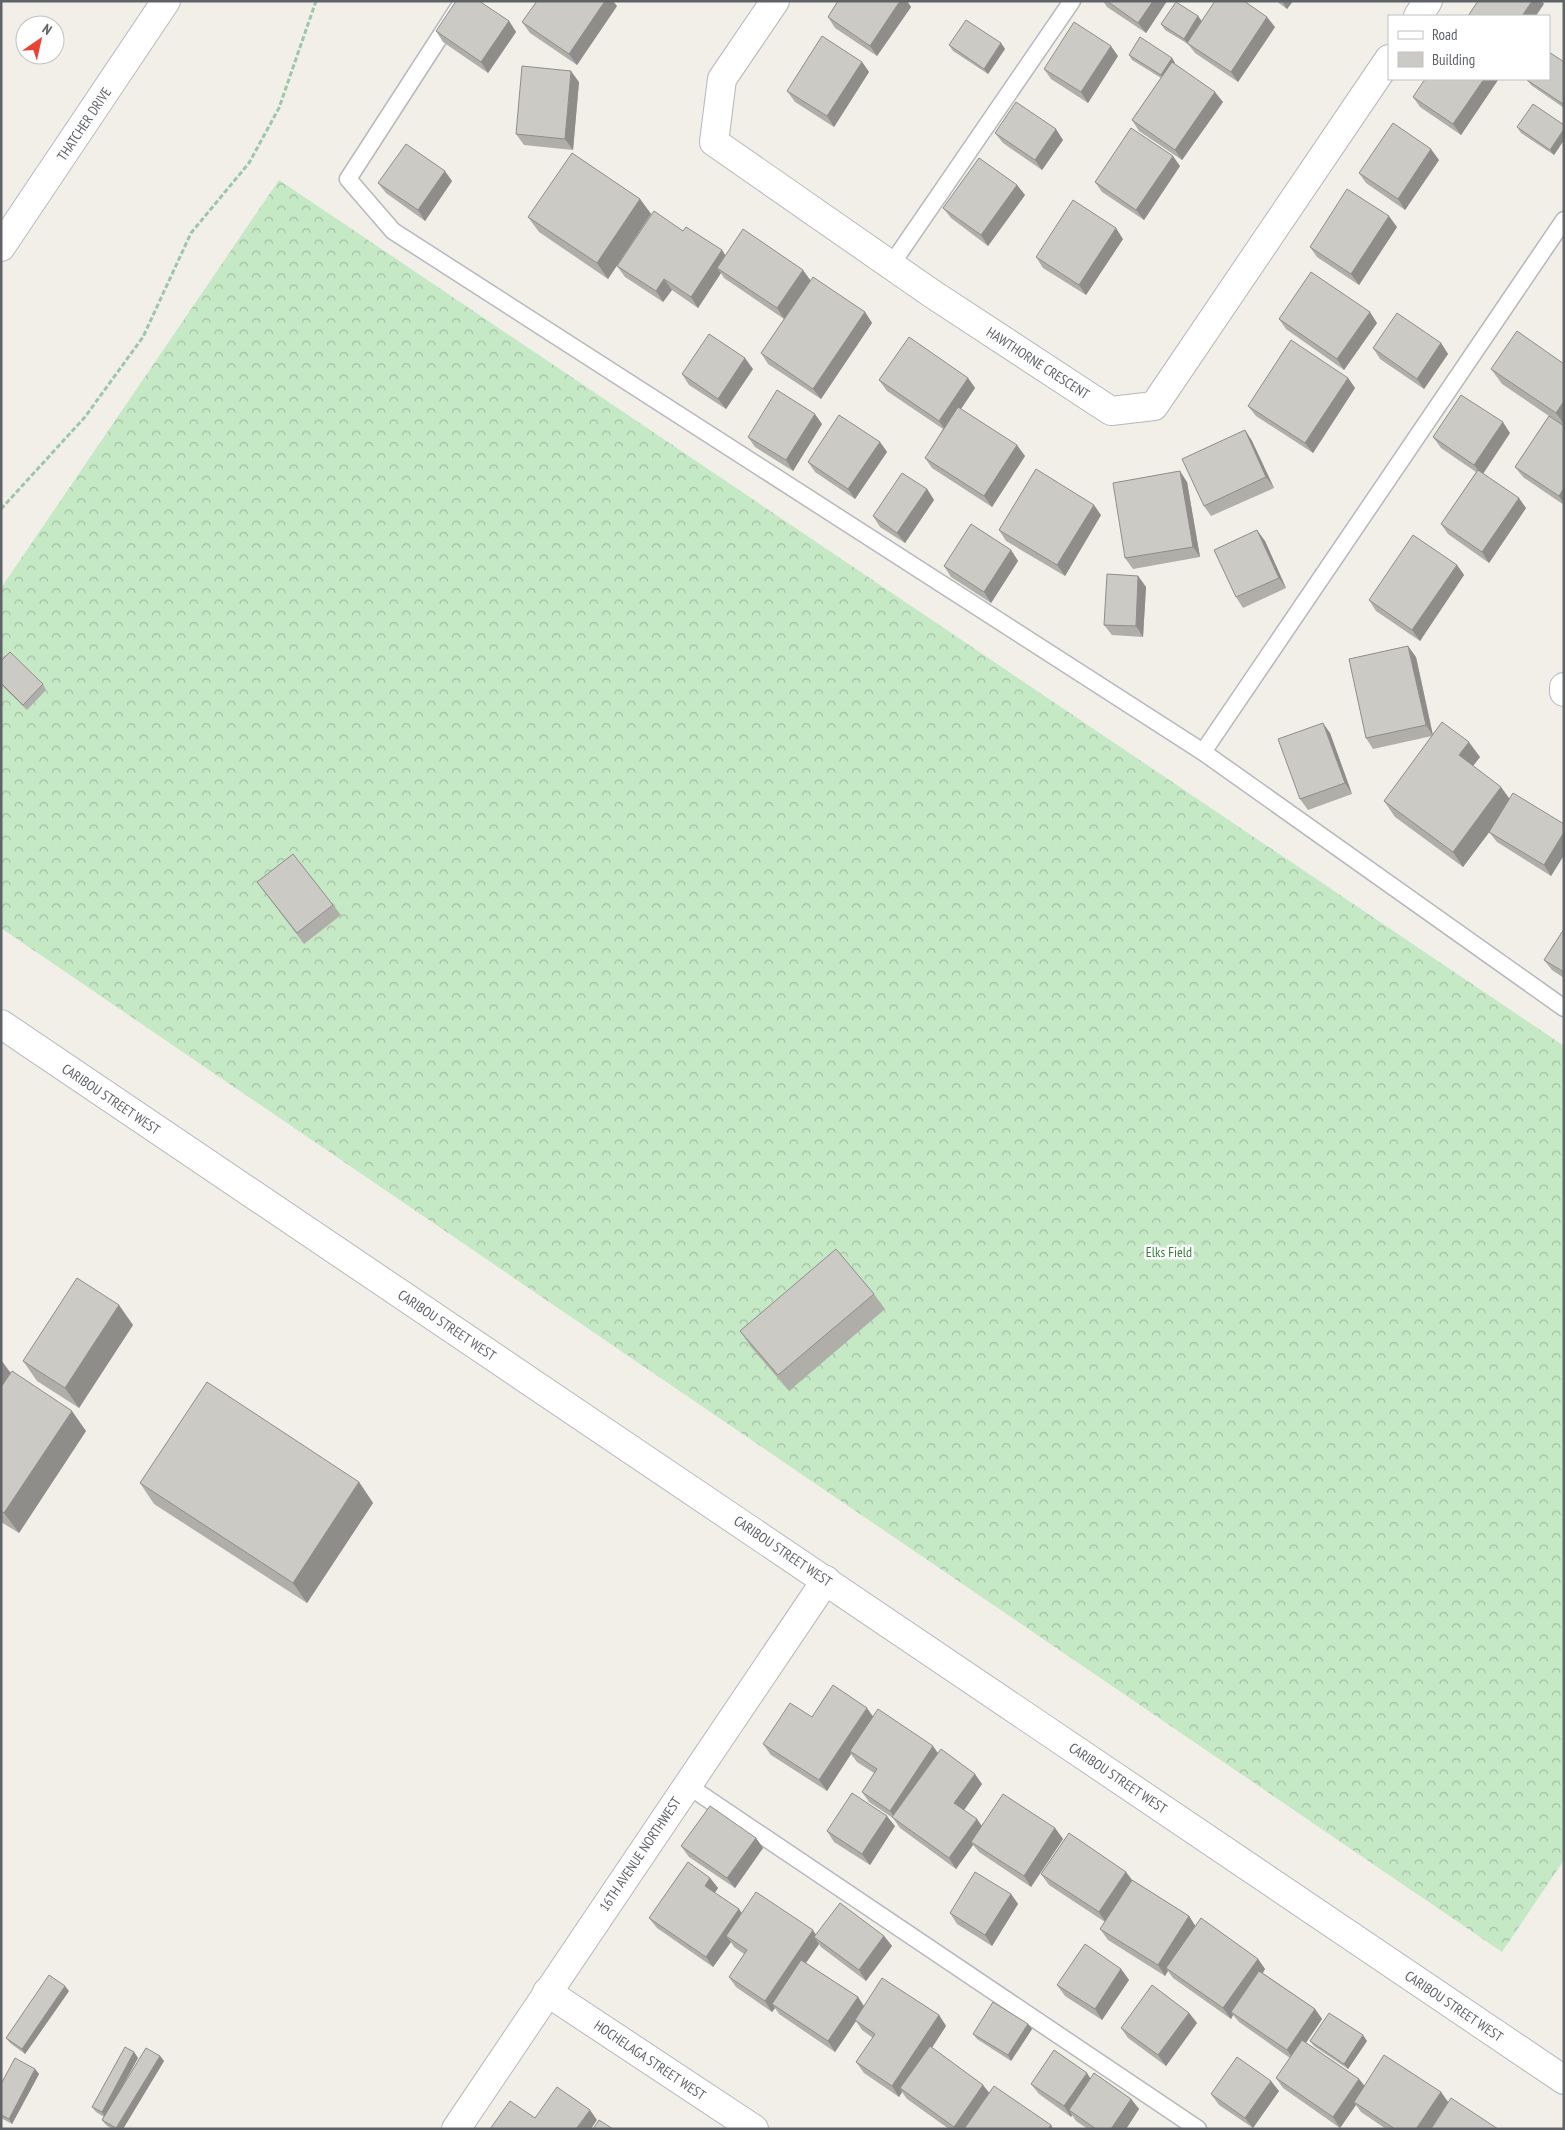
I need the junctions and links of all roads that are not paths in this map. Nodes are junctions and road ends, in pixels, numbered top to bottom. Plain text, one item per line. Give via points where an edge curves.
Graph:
1 (166, 1) edge
2 (463, 1) edge
3 (775, 1) edge
4 (1072, 1) edge
5 (1428, 1) edge
6 (1419, 15) edge
7 (1388, 60) edge
8 (1564, 220) edge
9 (1, 246) edge
10 (891, 265) junction
11 (1564, 687) edge
12 (1564, 692) edge
13 (1203, 752) junction
14 (1564, 1008) edge
15 (1, 1024) edge
16 (826, 1580) junction
17 (687, 1785) junction
18 (547, 1992) junction
19 (1564, 2080) edge
20 (456, 2129) edge
21 (754, 2129) edge
22 (1198, 2129) edge

1 - 9 street, THATCHER DRIVE
2 - 13 lane via 348,178 393,231
3 - 10 street, HAWTHORNE CRESCENT via 722,79 714,142
4 - 10 lane
5 - 6 street
7 - 10 street, HAWTHORNE CRESCENT via 1154,406 1111,411
8 - 13 lane
11 - 12 street
13 - 14 lane
15 - 16 street, CARIBOU STREET WEST
16 - 17 street, 16TH AVENUE NORTHWEST
16 - 19 street, CARIBOU STREET WEST
17 - 18 street, 16TH AVENUE NORTHWEST
17 - 22 lane
18 - 20 street, 16TH AVENUE NORTHWEST
18 - 21 street, HOCHELAGA STREET WEST

